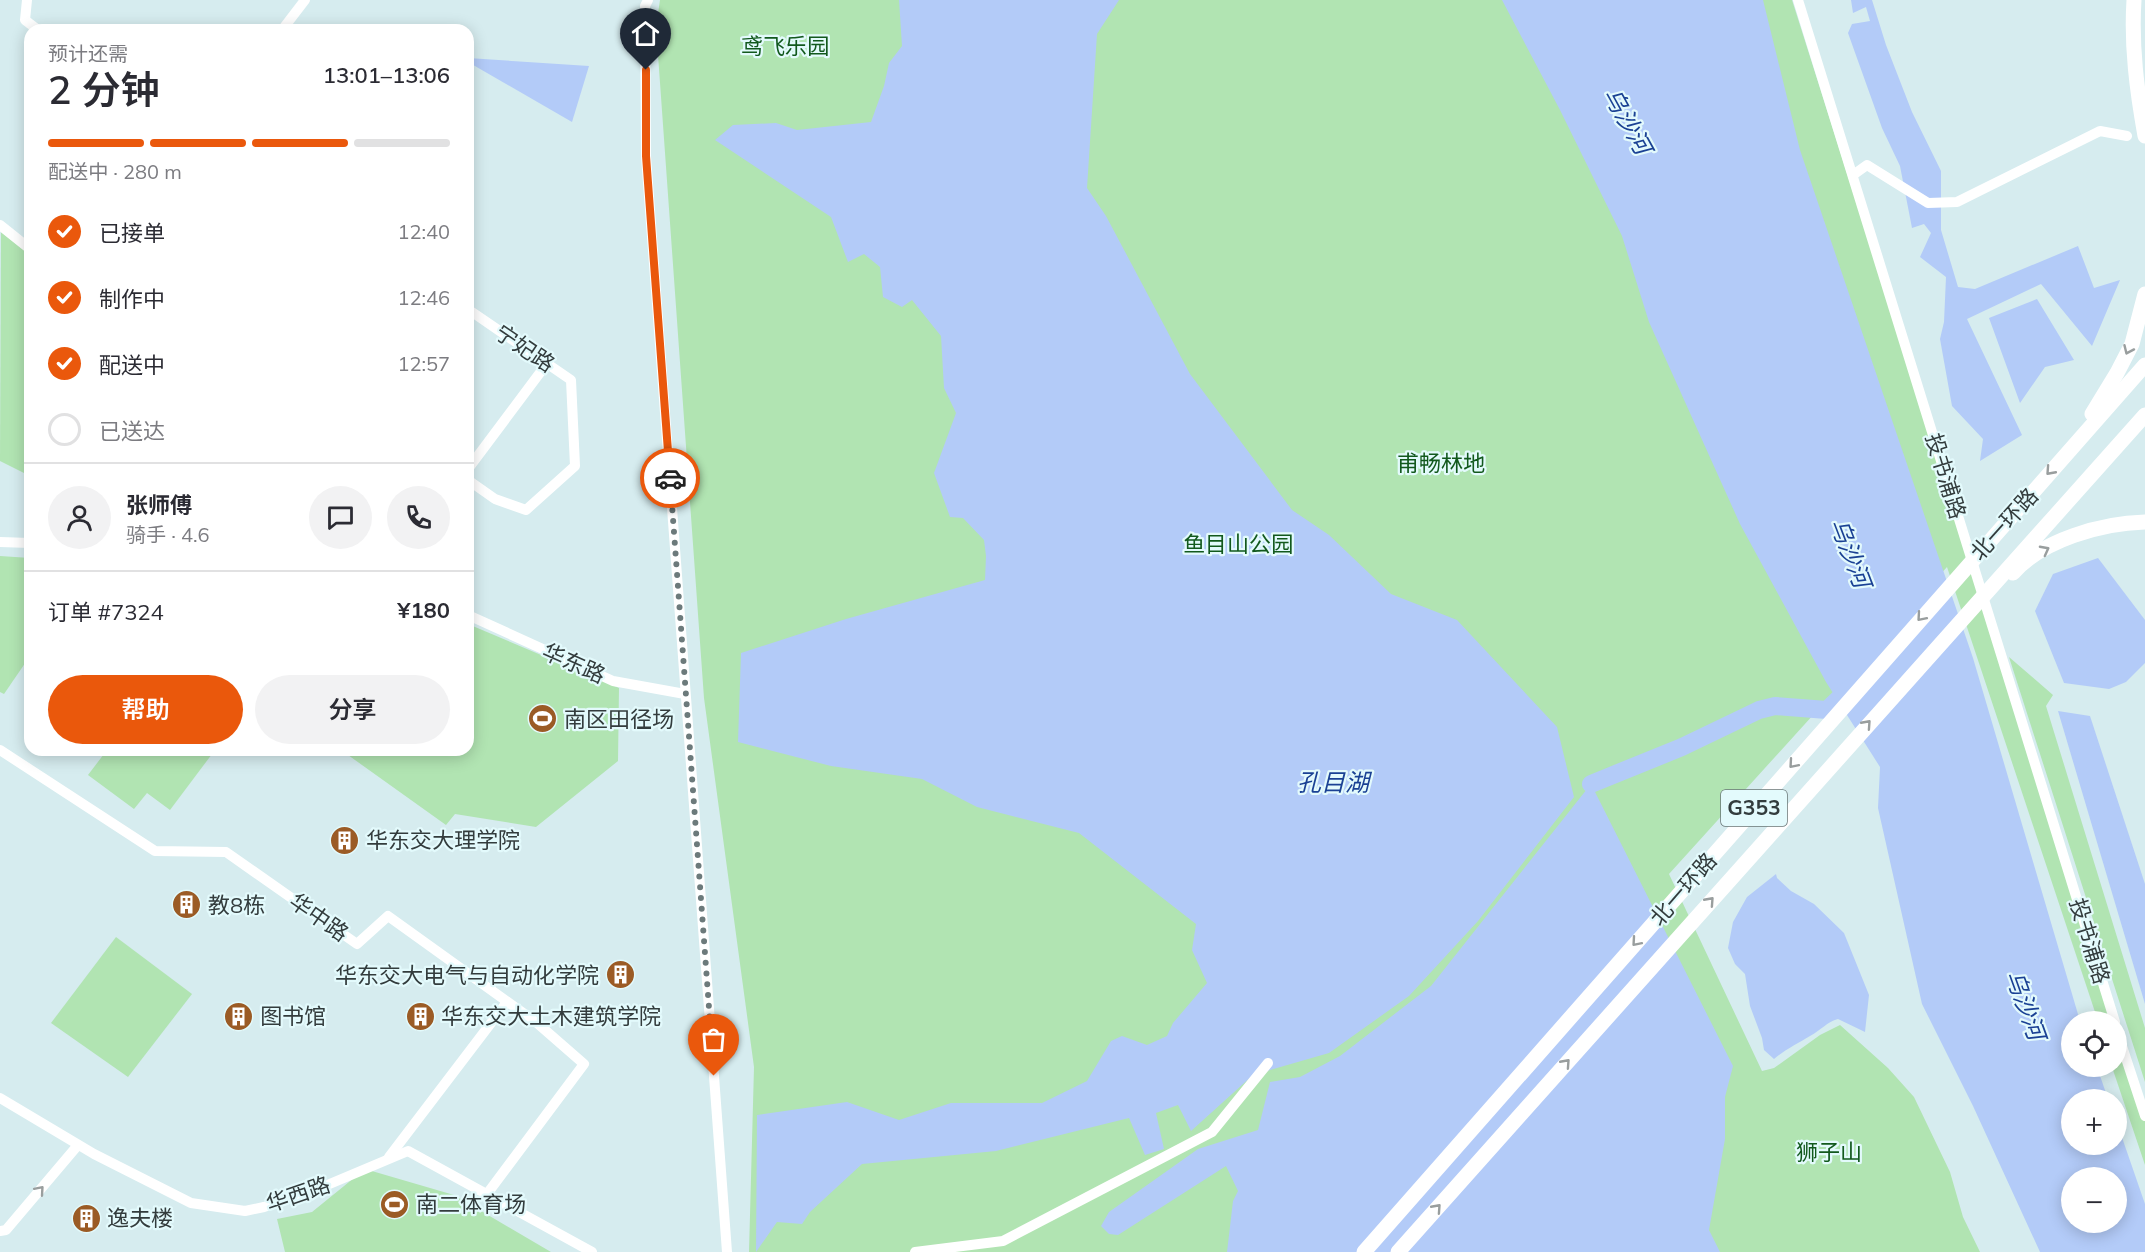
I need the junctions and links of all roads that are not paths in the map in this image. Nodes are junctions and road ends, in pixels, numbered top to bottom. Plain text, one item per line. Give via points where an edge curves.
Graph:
1 (27, 0) edge
2 (305, 0) edge
3 (648, 0) edge
4 (1798, 0) edge
5 (2134, 0) edge
6 (30, 24) edge
7 (287, 24) edge
8 (2127, 136) dead end
9 (2145, 136) edge
10 (1853, 175) junction
11 (0, 225) edge
12 (24, 244) edge
13 (2145, 294) edge
14 (474, 313) edge
15 (548, 362) junction
16 (2145, 365) edge
17 (2145, 415) edge
18 (2071, 448) junction
19 (474, 461) edge
20 (474, 484) edge
21 (2145, 522) edge
22 (0, 542) edge
23 (24, 543) edge
24 (474, 618) edge
25 (686, 694) junction
26 (1883, 706) junction
27 (0, 750) edge
28 (507, 1002) junction
29 (2112, 1011) edge
30 (2127, 1061) edge
31 (1268, 1063) dead end
32 (0, 1098) edge
33 (2145, 1116) edge
34 (78, 1145) junction
35 (387, 1160) junction
36 (487, 1194) junction
37 (0, 1231) edge
38 (592, 1252) edge
39 (727, 1252) edge
40 (915, 1252) edge
41 (1364, 1252) edge
42 (1398, 1252) edge

1 - 6 street via 25,20
2 - 7 street
3 - 25 street via 646,156
4 - 10 street, 投书浦路
5 - 9 highway via 2137,92
8 - 10 street via 2100,131 1957,202 1928,203 1866,165
10 - 29 street, 投书浦路
11 - 12 street
13 -> 18 highway via 2132,344
14 - 15 street, 宁妃路
15 - 19 street
15 - 20 street, 宁妃路 via 571,380 575,466 526,510 495,499
16 - 18 highway, 北一环路 / G353
17 - 26 highway, 北一环路 / G353
18 -> 41 highway, 北一环路 / G353
26 -> 21 highway via 1927,670 2016,569 2079,533
22 - 23 street
24 - 25 street, 华东路 via 613,681
25 - 39 street
42 -> 26 highway, 北一环路 / G353
27 - 28 street, 华中路 via 155,851 226,852 357,944 388,916
28 - 35 street
28 - 36 street, 华中路 via 584,1065
30 - 33 street
31 - 40 street via 1212,1132 1003,1241
32 - 34 street, 华西路
34 - 35 street, 华西路 via 191,1203 244,1210 313,1191
37 -> 34 street via 6,1230
35 - 36 street, 华西路 via 408,1151
36 - 38 street, 华西路

